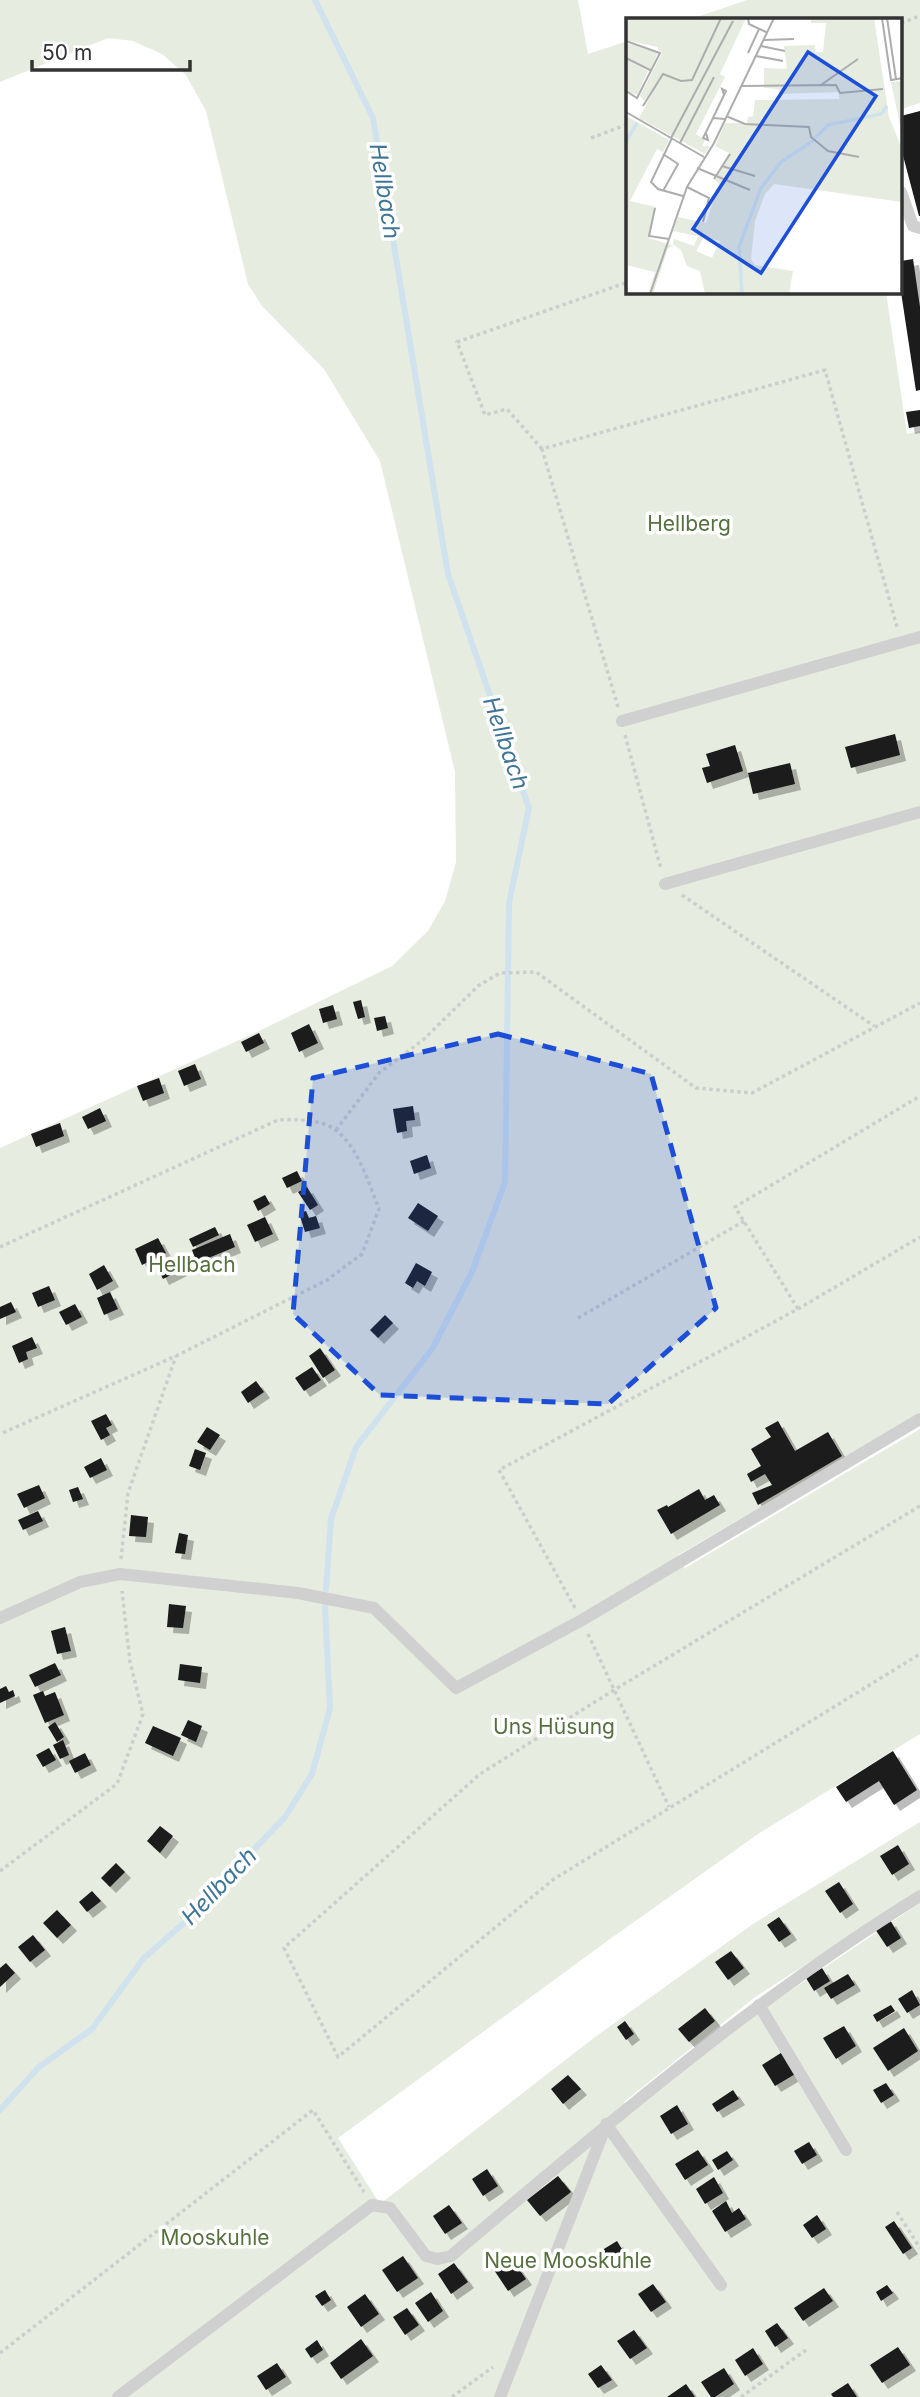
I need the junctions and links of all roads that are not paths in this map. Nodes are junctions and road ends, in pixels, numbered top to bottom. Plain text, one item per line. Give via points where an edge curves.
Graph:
1 (902, 195) edge
2 (920, 228) edge
3 (920, 637) edge
4 (622, 720) road end
5 (920, 812) edge
6 (665, 884) road end
7 (920, 1419) edge
8 (0, 1618) edge
9 (920, 1896) edge
10 (759, 2005) junction
11 (606, 2124) junction
12 (846, 2150) dead end
13 (721, 2285) dead end
14 (118, 2397) edge
15 (500, 2397) edge

1 - 2 lane via 913,226
3 - 4 lane
5 - 6 lane
7 - 8 lane via 582,1620 456,1688 374,1608 299,1593 120,1574 80,1582
9 - 10 lane
10 - 11 lane
10 - 12 lane
11 - 13 lane
11 - 14 lane via 451,2256 426,2256 390,2208 372,2205
11 - 15 lane

